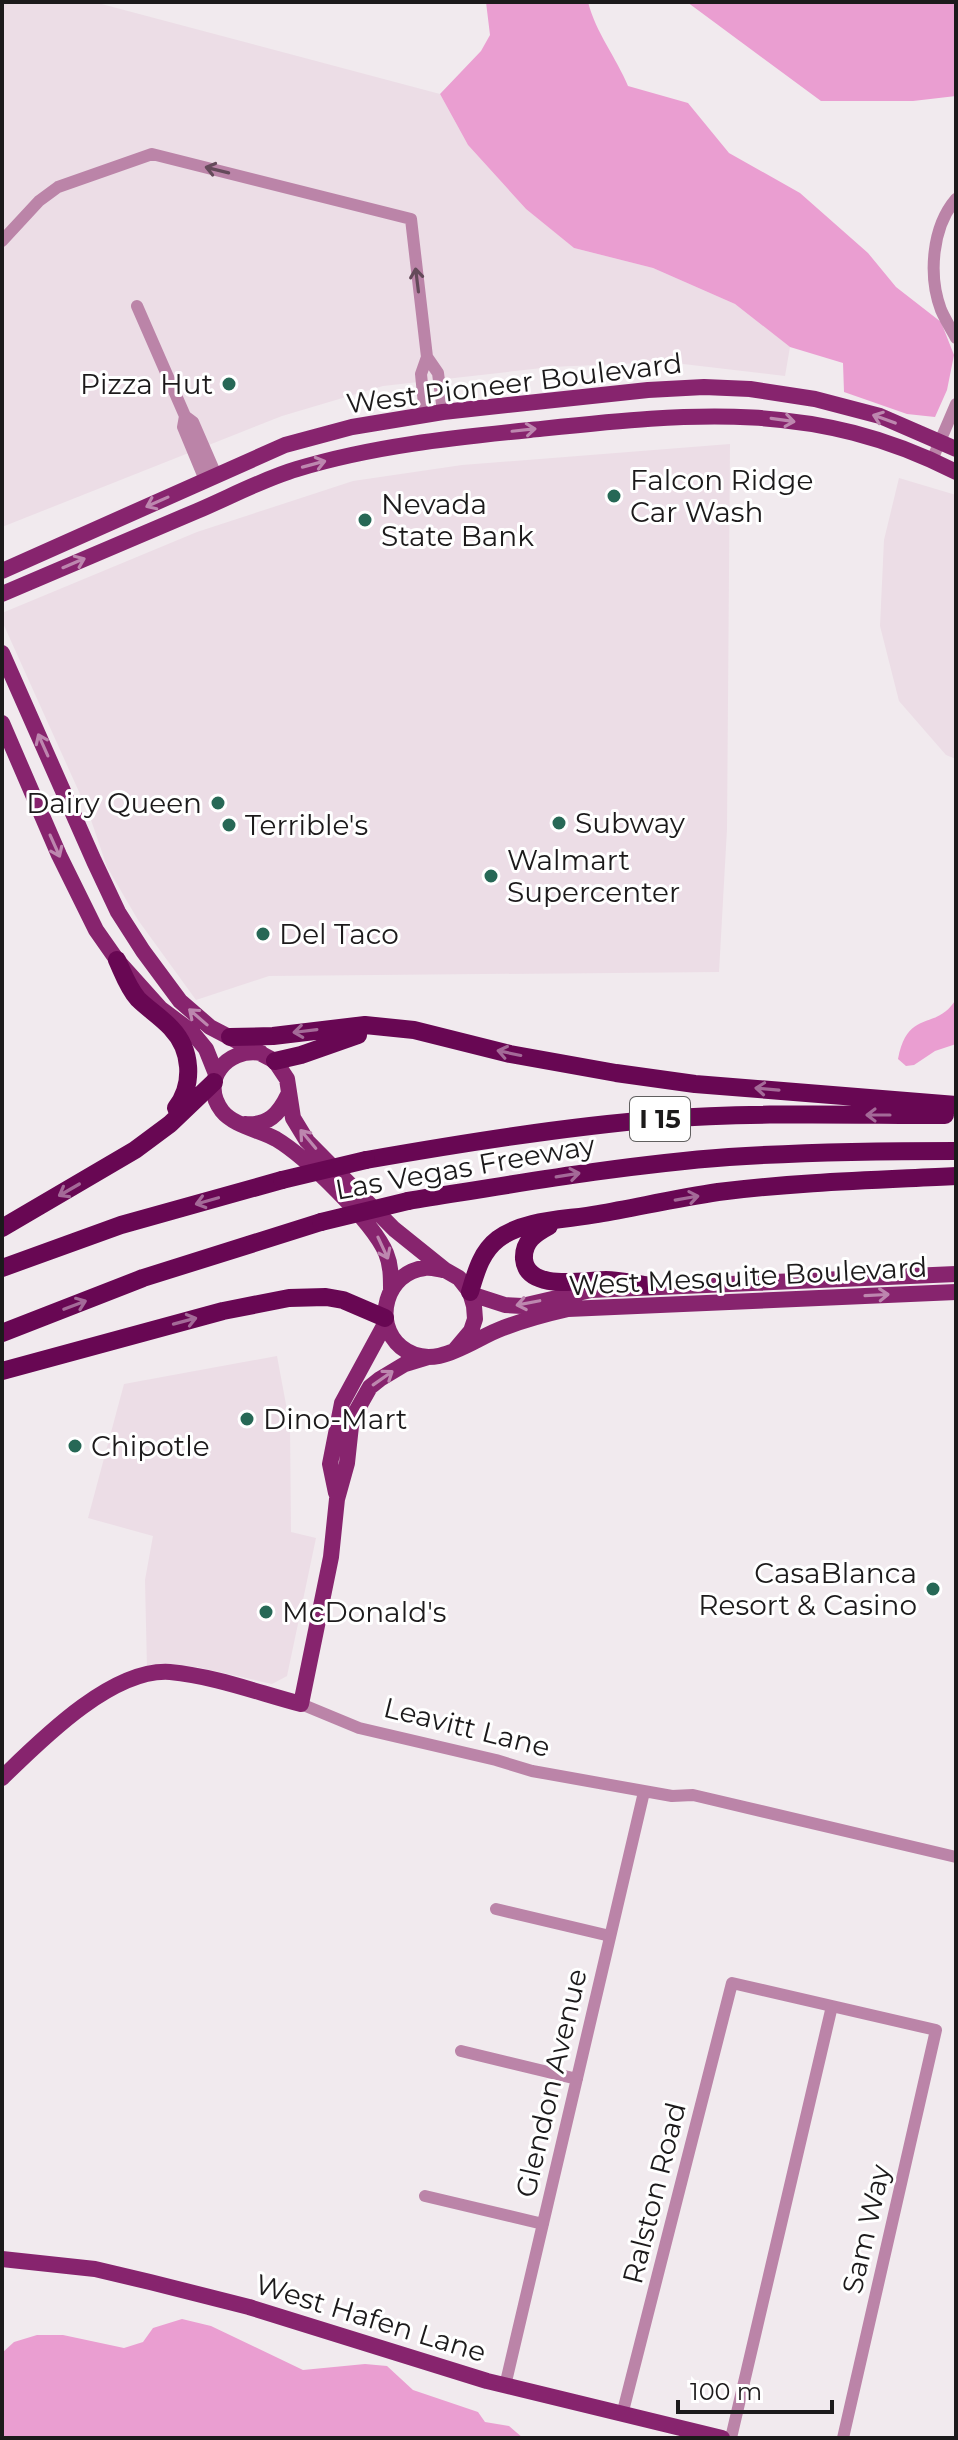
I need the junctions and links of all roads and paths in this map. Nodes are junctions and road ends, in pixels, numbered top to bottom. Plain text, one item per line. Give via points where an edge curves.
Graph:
1 (956, 199) edge
2 (2, 241) edge
3 (137, 306) dead end
4 (956, 338) edge
5 (427, 357) junction
6 (956, 404) edge
7 (443, 412) junction
8 (425, 415) junction
9 (446, 438) junction
10 (426, 441) junction
11 (940, 441) junction
12 (956, 449) edge
13 (932, 460) junction
14 (956, 472) edge
15 (211, 478) junction
16 (2, 571) edge
17 (2, 594) edge
18 (2, 653) edge
19 (2, 723) edge
20 (117, 960) junction
21 (380, 1027) junction
22 (230, 1037) junction
23 (271, 1058) junction
24 (215, 1078) junction
25 (288, 1095) junction
26 (956, 1105) edge
27 (956, 1115) edge
28 (244, 1124) junction
29 (135, 1150) junction
30 (956, 1151) edge
31 (956, 1176) edge
32 (554, 1222) junction
33 (2, 1228) edge
34 (2, 1268) edge
35 (445, 1270) junction
36 (956, 1274) edge
37 (650, 1286) junction
38 (956, 1292) edge
39 (470, 1293) junction
40 (387, 1307) junction
41 (2, 1333) edge
42 (455, 1350) junction
43 (428, 1357) junction
44 (2, 1371) edge
45 (337, 1499) junction
46 (301, 1704) junction
47 (2, 1778) edge
48 (644, 1792) junction
49 (956, 1857) edge
50 (496, 1909) dead end
51 (610, 1936) junction
52 (832, 2006) junction
53 (461, 2051) dead end
54 (577, 2079) junction
55 (425, 2196) dead end
56 (543, 2224) junction
57 (2, 2259) edge
58 (505, 2386) junction
59 (622, 2415) junction
60 (722, 2438) edge
61 (731, 2438) edge
62 (843, 2438) edge

1 - 4 street via 939,228 933,268 940,308
5 -> 2 street via 411,219 152,154 58,187
3 - 15 street via 185,416 193,422
5 - 7 street via 438,373
5 - 8 street via 421,374
6 - 11 street
7 - 8 main road, West Pioneer Boulevard
7 - 9 main road
11 -> 7 main road, West Pioneer Boulevard via 880,416 815,399 720,388 648,390
8 - 10 main road
8 - 15 main road, West Pioneer Boulevard via 285,445
9 - 10 main road, West Pioneer Boulevard
9 -> 13 main road, West Pioneer Boulevard via 654,417 760,416 815,424
17 -> 10 main road, West Pioneer Boulevard via 294,469
11 - 12 main road, West Pioneer Boulevard
11 - 13 street
13 - 14 main road, West Pioneer Boulevard
15 -> 16 main road, West Pioneer Boulevard
22 -> 18 main road via 180,1001 118,912
19 -> 20 main road via 78,897
20 - 24 main road via 161,1009 192,1032 206,1049
20 - 29 highway via 137,998 184,1045 188,1063 181,1101
21 -> 22 highway
21 - 23 highway via 301,1055
26 -> 21 highway via 695,1084
22 - 23 main road
23 - 24 main road via 235,1055
23 - 25 main road via 287,1079
24 - 28 main road via 217,1103
24 - 29 highway via 170,1124
25 - 28 main road via 274,1117
35 -> 25 main road via 394,1229 307,1141 293,1118
27 -> 34 highway, Las Vegas Freeway / I 15, bridge via 660,1119 451,1145 282,1180 121,1225
28 -> 40 main road via 291,1148 376,1233 387,1255
29 -> 33 highway
41 -> 30 highway, Las Vegas Freeway / I 15, bridge via 143,1278 321,1222 408,1201 581,1173 728,1157
32 -> 31 highway via 716,1193
32 - 37 highway via 537,1232 525,1249 527,1269 534,1276
32 - 39 highway via 516,1230 489,1247
35 - 39 main road
35 - 40 main road via 424,1268 405,1275
36 - 37 main road, West Mesquite Boulevard
37 -> 39 main road, West Mesquite Boulevard via 591,1290 522,1306
42 -> 38 main road, West Mesquite Boulevard via 499,1329 568,1309
39 - 42 main road via 475,1313 471,1331
40 - 43 main road via 391,1336 401,1347
44 -> 40 highway via 289,1298 326,1297
40 - 45 main road via 342,1403 330,1464
42 - 43 main road
45 -> 43 main road via 361,1399 391,1372
45 - 46 main road via 331,1557
46 - 47 main road, Leavitt Lane via 166,1672 133,1679 98,1694
46 - 48 street, Leavitt Lane via 359,1728 532,1771
48 - 49 street, Leavitt Lane via 693,1795
48 - 51 street, Glendon Avenue
50 - 51 street
51 - 54 street, Glendon Avenue
52 - 59 street, Ralston Road via 732,1983
52 - 61 street
52 - 62 street, Sam Way via 936,2030
53 - 54 street
54 - 56 street, Glendon Avenue
55 - 56 street
56 - 58 street, Glendon Avenue
57 - 58 main road, West Hafen Lane via 95,2269 235,2303
58 - 59 main road, West Hafen Lane
59 - 60 main road, West Hafen Lane

